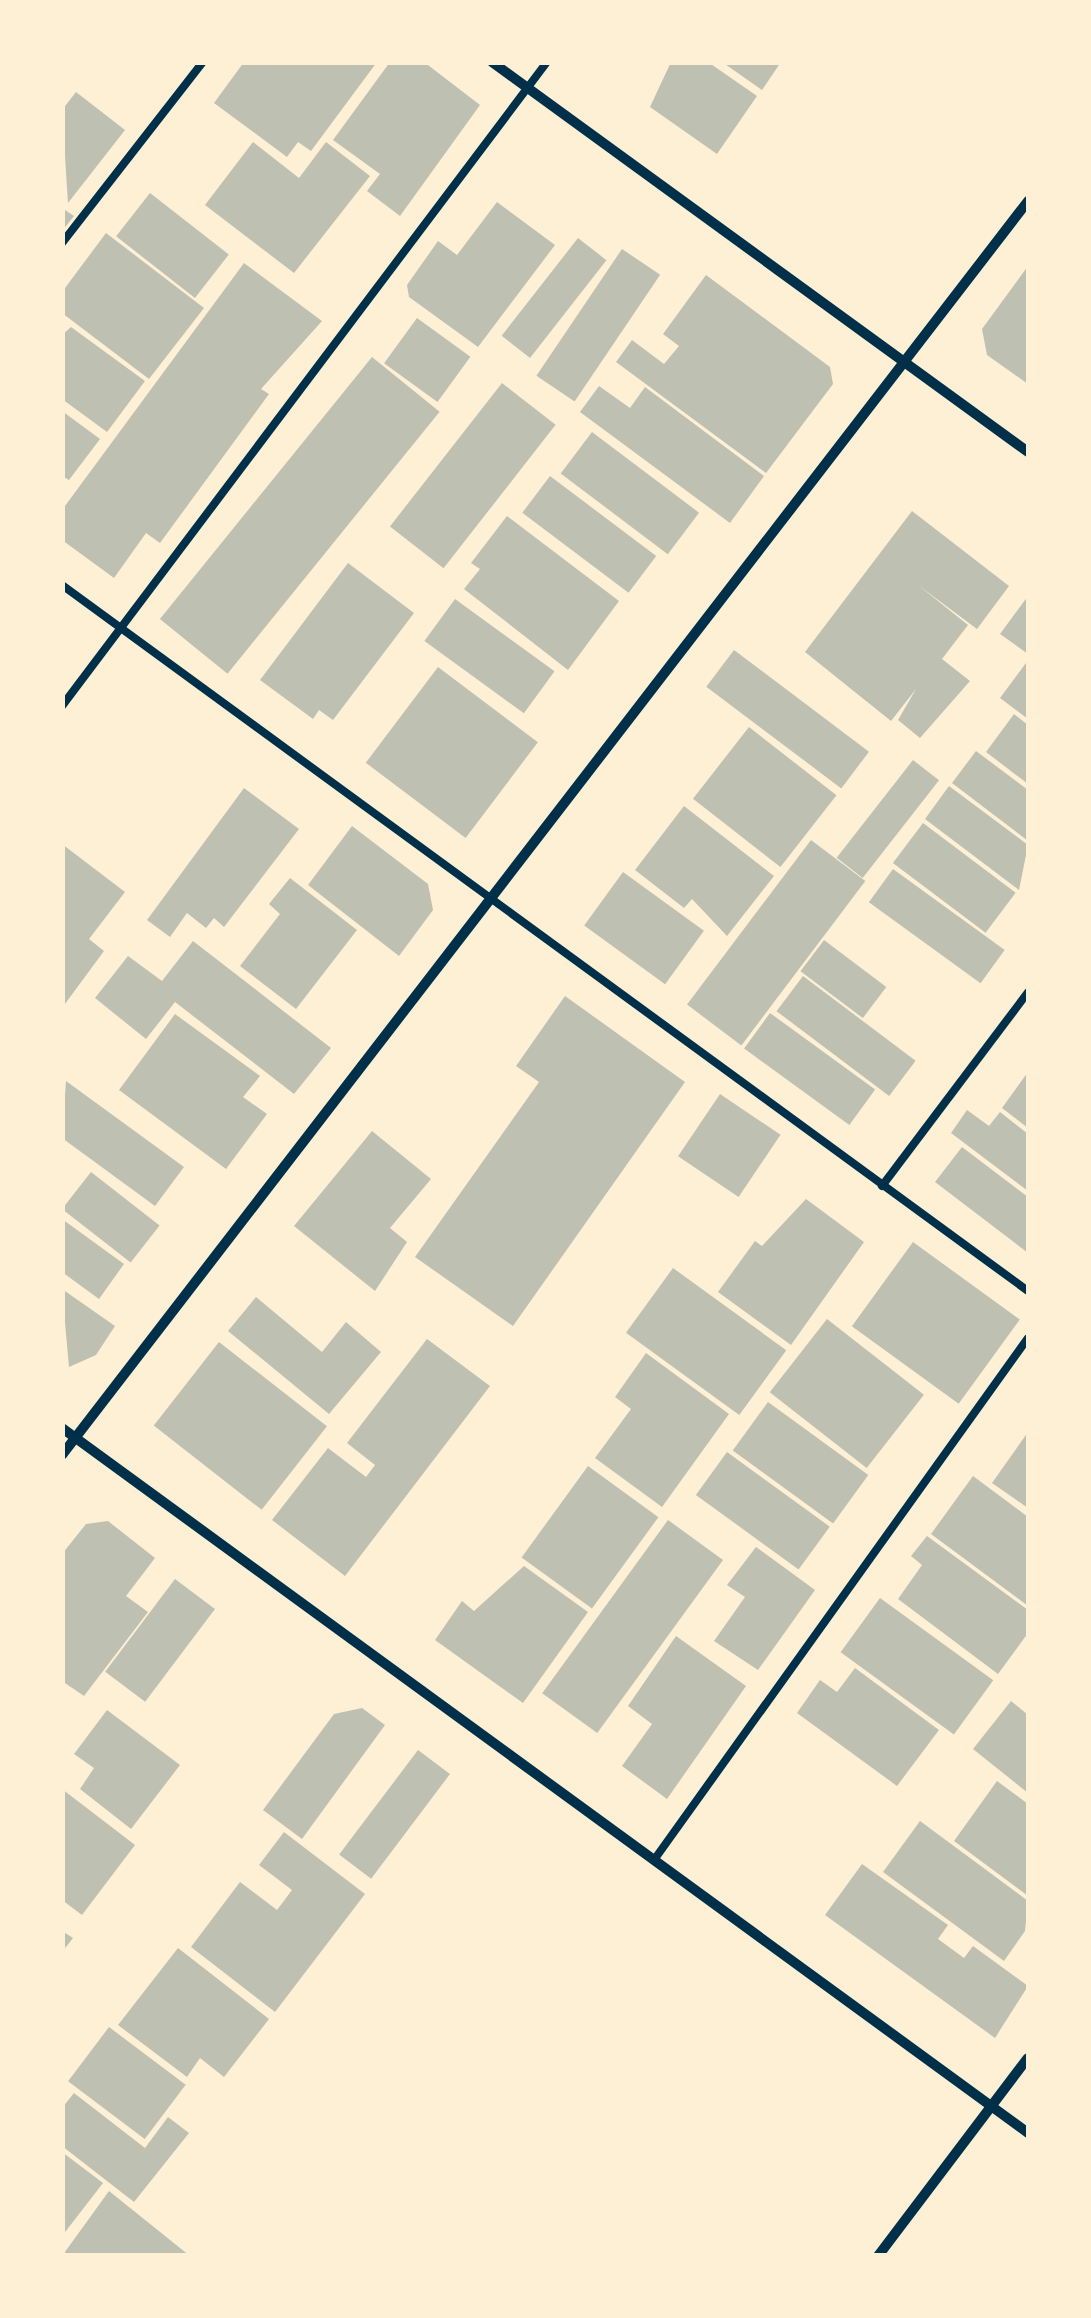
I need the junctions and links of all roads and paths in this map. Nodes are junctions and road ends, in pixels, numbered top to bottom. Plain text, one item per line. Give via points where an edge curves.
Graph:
1 (202, 62) edge
2 (492, 62) edge
3 (546, 62) edge
4 (526, 88) junction
5 (1028, 201) edge
6 (62, 242) edge
7 (907, 366) junction
8 (1028, 452) edge
9 (62, 585) edge
10 (119, 626) junction
11 (62, 706) edge
12 (494, 906) junction
13 (1028, 992) edge
14 (882, 1186) junction
15 (1028, 1291) edge
16 (1028, 1338) edge
17 (62, 1428) edge
18 (76, 1437) junction
19 (62, 1455) edge
20 (654, 1860) junction
21 (1028, 2058) edge
22 (991, 2106) junction
23 (1028, 2133) edge
24 (878, 2256) edge

1 - 6 lane
2 - 4 street
3 - 4 lane
4 - 7 street
4 - 10 lane
5 - 7 street
7 - 8 street
7 - 12 street
9 - 10 lane
10 - 11 lane
10 - 12 lane
12 - 14 lane
12 - 18 street
13 - 14 lane
14 - 15 lane
16 - 20 lane
17 - 18 street
18 - 19 street
18 - 20 street
20 - 22 street
21 - 22 street
22 - 23 street
22 - 24 street

